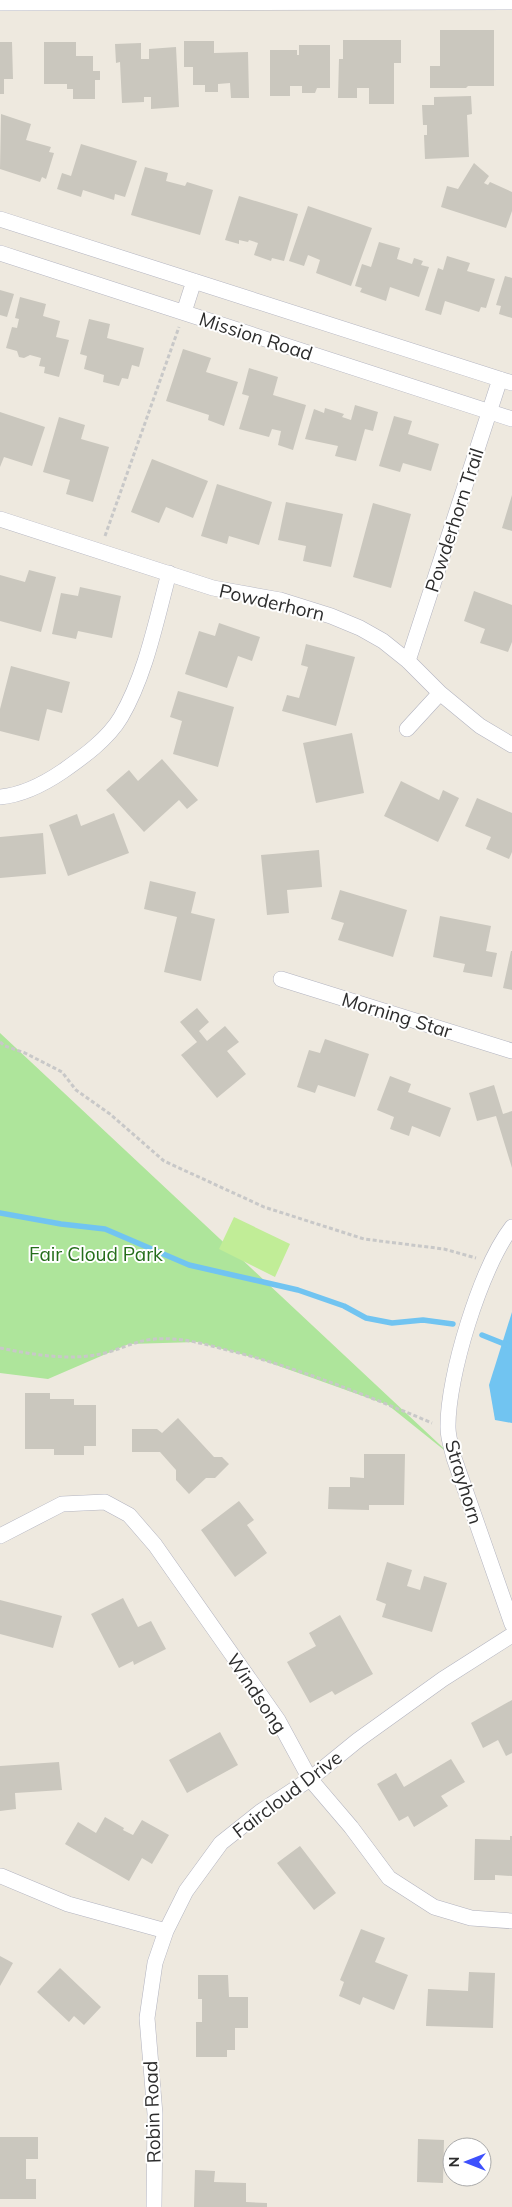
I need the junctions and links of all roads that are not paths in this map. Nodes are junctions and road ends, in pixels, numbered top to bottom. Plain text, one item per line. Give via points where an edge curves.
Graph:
1 (512, 2) edge
2 (0, 3) edge
3 (0, 219) edge
4 (0, 253) edge
5 (194, 281) junction
6 (184, 312) junction
7 (506, 381) edge
8 (488, 412) junction
9 (512, 419) edge
10 (0, 520) edge
11 (169, 573) junction
12 (408, 661) junction
13 (440, 693) junction
14 (407, 729) dead end
15 (512, 745) edge
16 (0, 797) edge
17 (281, 979) dead end
18 (512, 1050) edge
19 (512, 1227) edge
20 (0, 1536) edge
21 (512, 1624) edge
22 (512, 1635) edge
23 (310, 1779) junction
24 (1, 1876) edge
25 (512, 1921) edge
26 (166, 1931) junction
27 (147, 2018) joint
28 (154, 2207) edge

1 - 2 street
3 - 5 street, Mission Road
4 - 6 street, Mission Road
5 - 6 street
5 - 7 street, Mission Road
6 - 8 street, Mission Road
7 - 8 street, Powderhorn Trail
8 - 9 street, Mission Road
8 - 12 street, Powderhorn Trail
10 - 11 street, Powderhorn
11 - 12 street, Powderhorn via 213,588 280,600 331,616 383,641
11 - 16 street via 146,657 120,718 96,745 57,775 36,787
12 - 13 street, Powderhorn
13 - 14 street
13 - 15 street, Powderhorn via 480,726
17 - 18 street, Morning Star
19 - 21 street, Strayhorn via 491,1262 476,1301 451,1390 448,1430 454,1458
20 - 23 street, Windsong via 62,1504 105,1502 130,1515 155,1545 278,1720
22 - 23 street, Faircloud Drive via 436,1684
23 - 25 street, Windsong via 388,1878 434,1907 471,1918
23 - 26 street, Faircloud Drive via 221,1843 186,1891
24 - 26 street via 68,1904
26 - 27 street, Faircloud Drive via 155,1964
27 - 28 street, Robin Road via 155,2114

